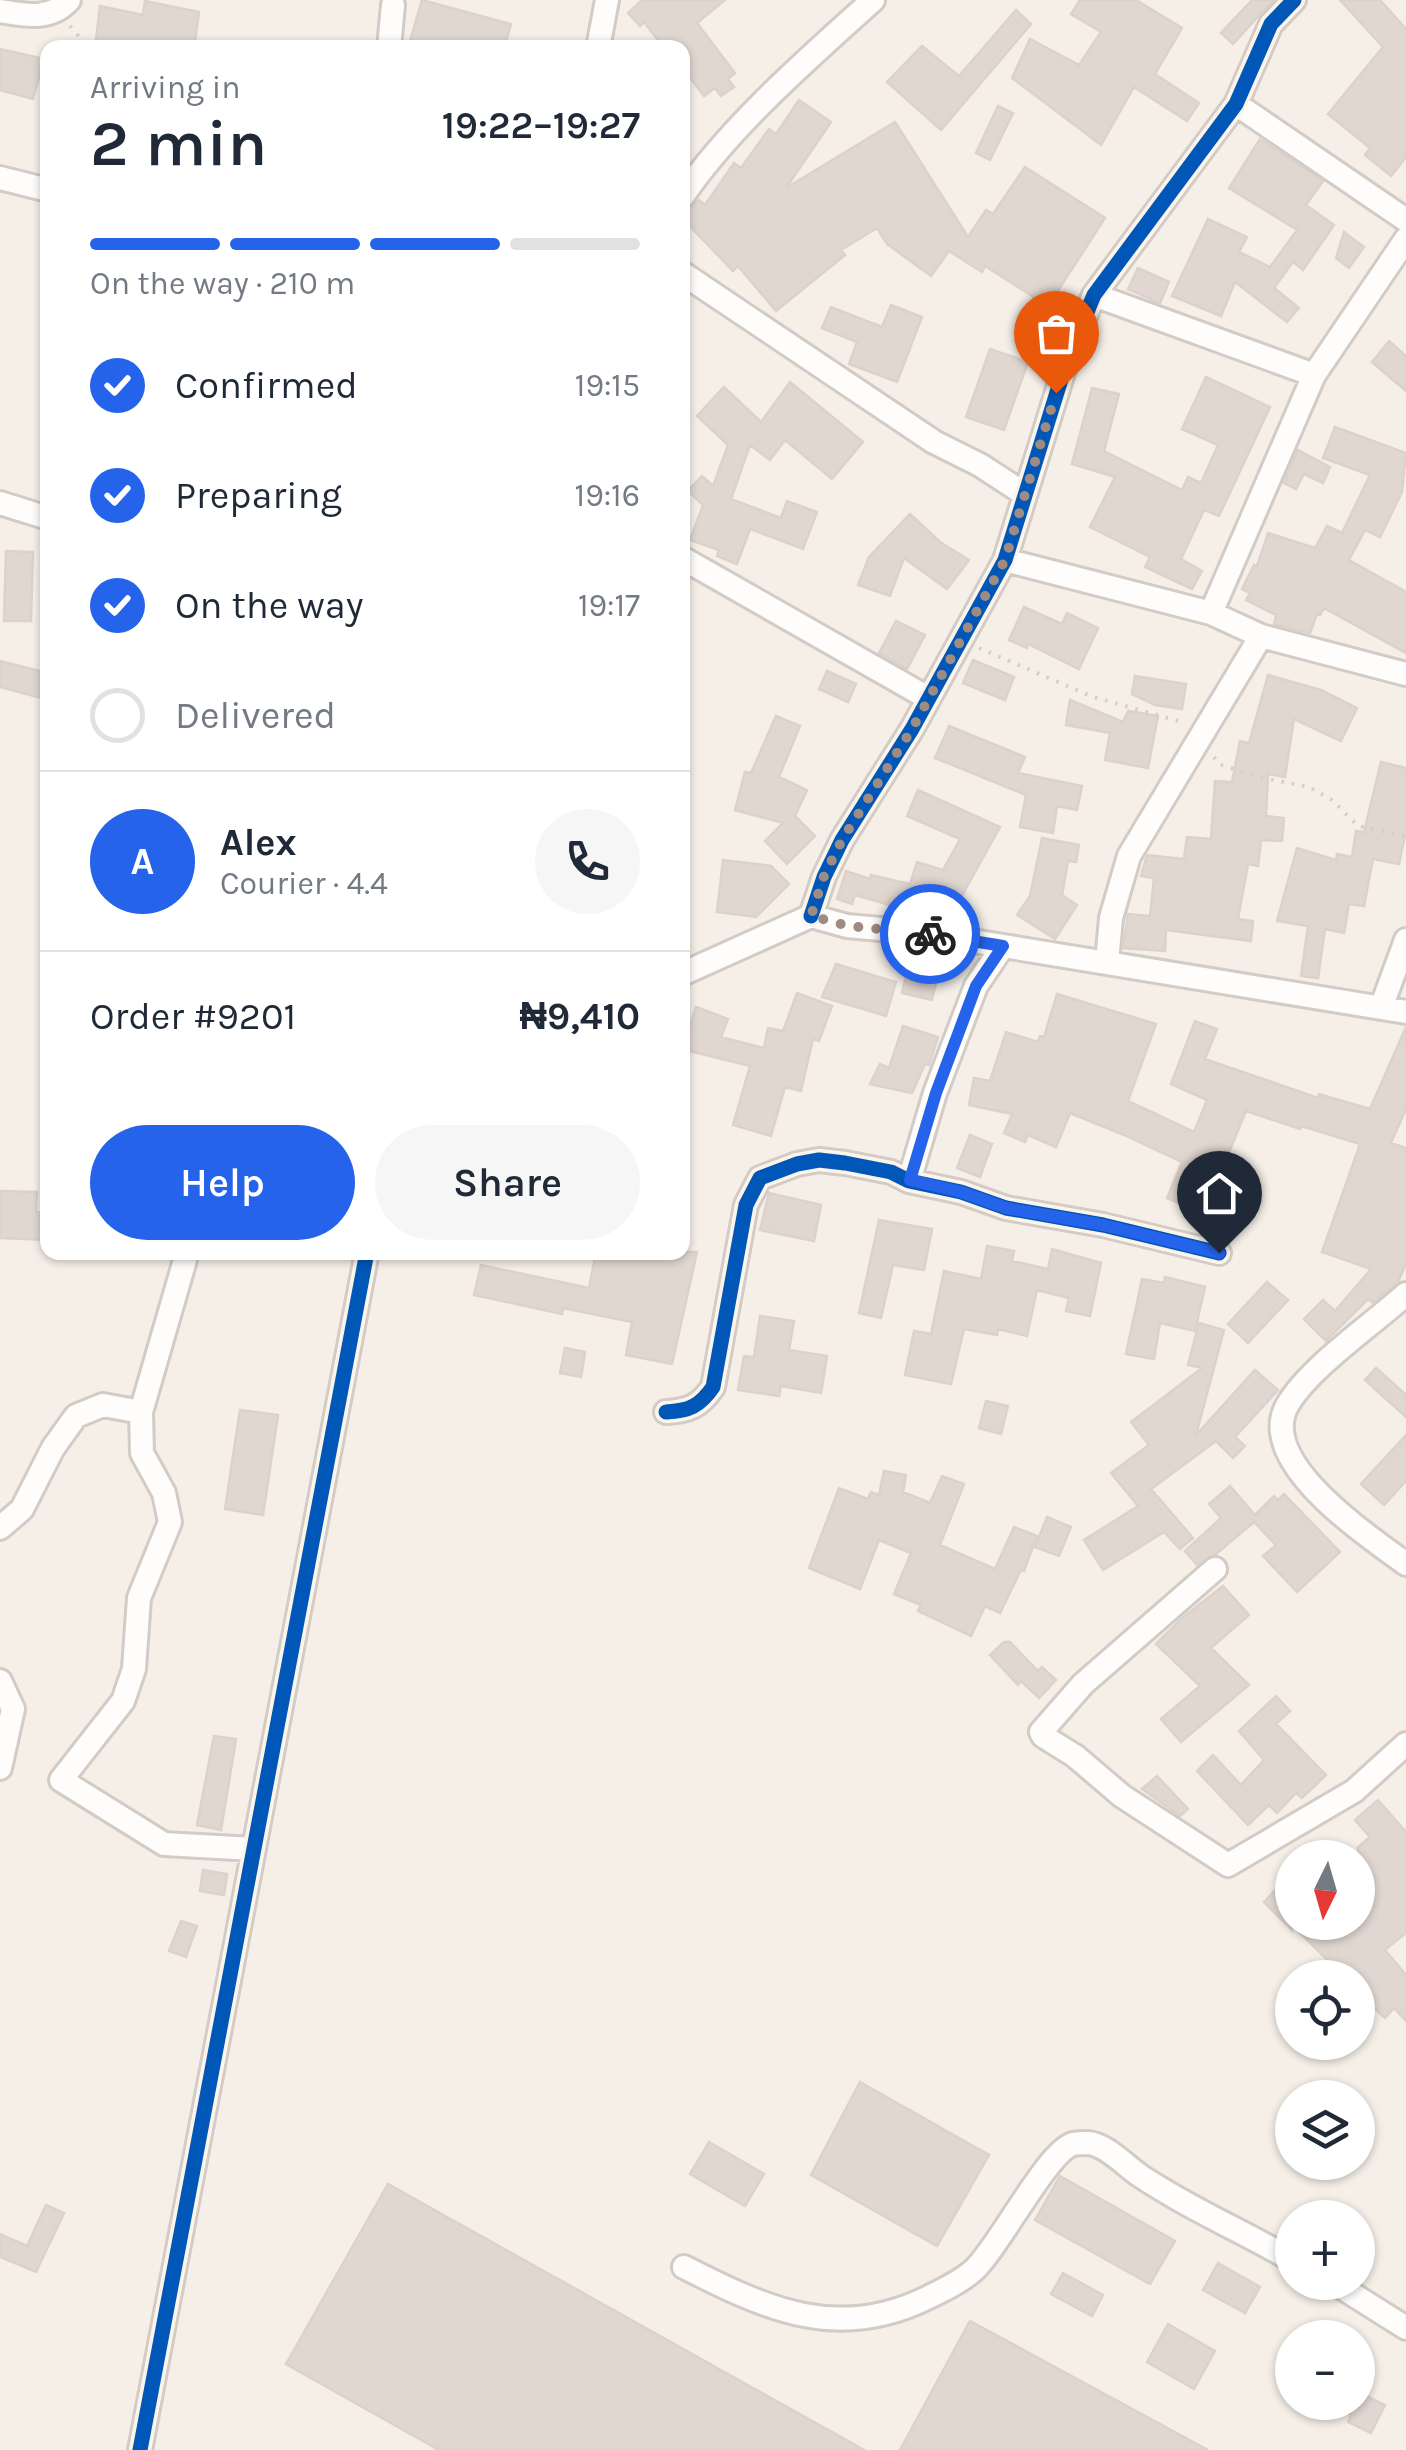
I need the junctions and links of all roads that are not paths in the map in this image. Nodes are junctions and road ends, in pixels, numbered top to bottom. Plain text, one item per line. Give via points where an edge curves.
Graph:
1 (607, 0) edge
2 (873, 0) edge
3 (1294, 0) edge
4 (388, 2) edge
5 (65, 4) edge
6 (0, 11) edge
7 (390, 40) edge
8 (600, 40) edge
9 (1236, 104) junction
10 (0, 178) edge
11 (690, 185) edge
12 (40, 188) edge
13 (1406, 220) edge
14 (1406, 239) edge
15 (690, 278) edge
16 (1094, 295) junction
17 (1314, 375) junction
18 (1023, 493) junction
19 (0, 503) edge
20 (40, 516) edge
21 (1005, 560) junction
22 (690, 563) edge
23 (1211, 613) junction
24 (1262, 636) junction
25 (1406, 674) edge
26 (928, 698) junction
27 (811, 916) junction
28 (1406, 940) edge
29 (1003, 946) junction
30 (1107, 962) junction
31 (690, 970) edge
32 (1381, 1008) junction
33 (1406, 1012) edge
34 (910, 1180) junction
35 (1219, 1253) dead end
36 (185, 1260) dead end
37 (365, 1260) edge
38 (1406, 1294) edge
39 (141, 1412) junction
40 (666, 1412) dead end
41 (0, 1528) edge
42 (1406, 1564) edge
43 (1215, 1568) dead end
44 (0, 1681) edge
45 (1406, 1744) edge
46 (0, 1768) edge
47 (254, 1849) junction
48 (1275, 2251) edge
49 (684, 2267) dead end
50 (1361, 2300) edge
51 (1406, 2328) edge
52 (140, 2450) edge

1 - 8 street
2 - 11 street via 768,99
3 - 9 street via 1271,24
4 - 7 street
5 - 6 street via 37,16
9 - 13 street
9 - 16 street
10 - 12 street
14 - 17 street
15 - 18 street via 934,442
16 - 17 street
16 - 18 street
17 - 23 street
18 - 21 street
19 - 20 street
21 - 23 street
21 - 26 street
22 - 26 street
23 - 24 street
24 - 25 street
24 - 30 street via 1129,856
26 - 27 street via 842,840
27 - 29 street
27 - 31 street
28 - 32 street
29 - 30 street
29 - 34 street via 976,986
30 - 32 street
32 - 33 street
34 - 35 street via 1006,1208
34 - 40 street via 818,1160 760,1178 746,1204 713,1387 703,1402
36 - 39 street
37 - 47 street
38 - 42 street via 1304,1383 1286,1408 1282,1444 1304,1480
39 - 41 street via 103,1406 76,1416 22,1509
39 - 47 street via 142,1453 164,1492 170,1522 139,1598 134,1669 123,1700 61,1780 164,1844
43 - 45 street via 1083,1684 1043,1736 1228,1865 1354,1791
44 - 46 street via 13,1709
47 - 52 street
48 - 49 street via 1094,2143 1070,2144 1048,2166 975,2269 917,2303 865,2319 810,2318 740,2296
50 - 51 street

